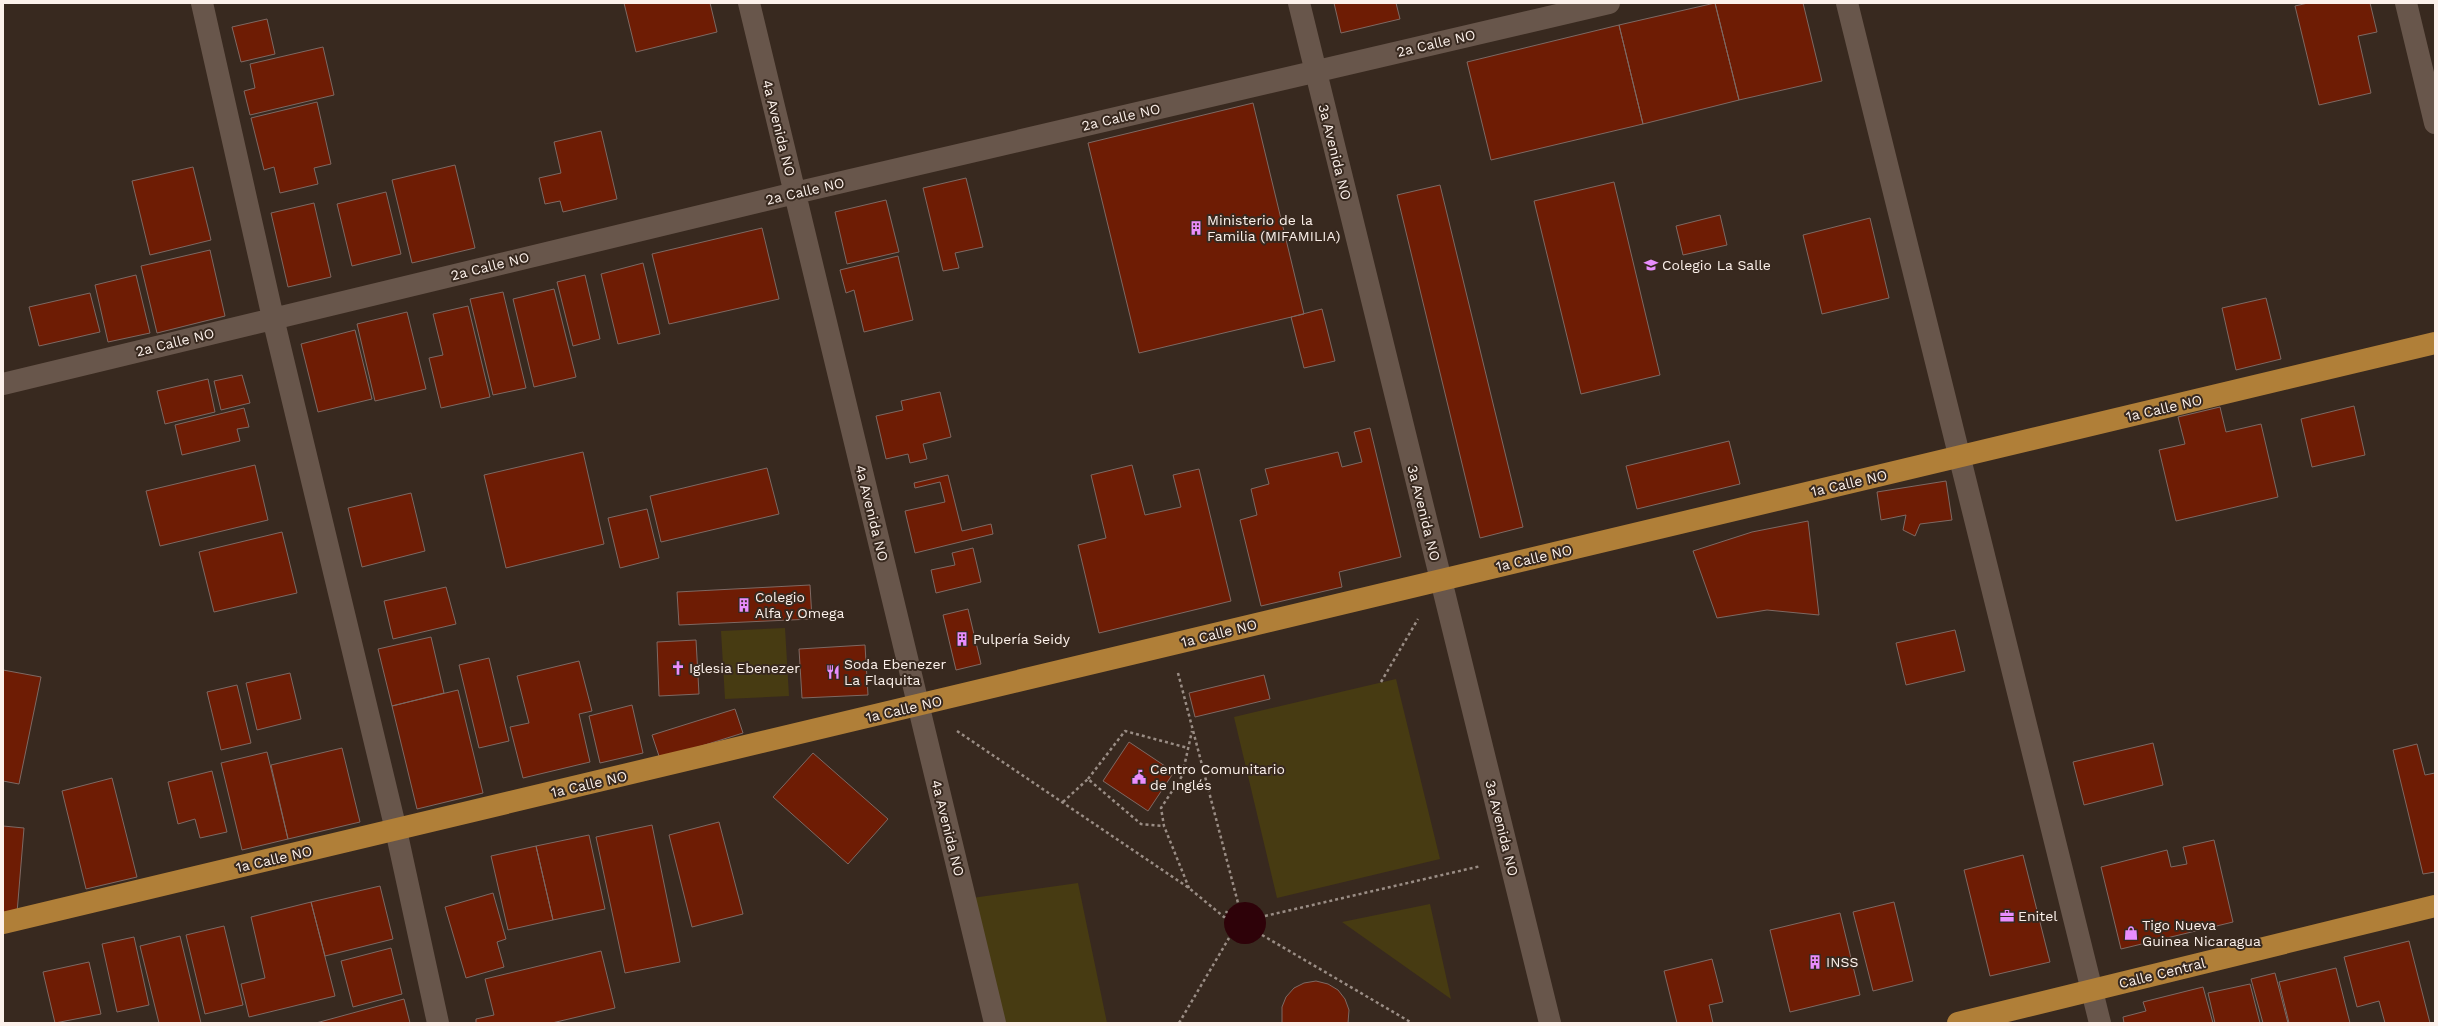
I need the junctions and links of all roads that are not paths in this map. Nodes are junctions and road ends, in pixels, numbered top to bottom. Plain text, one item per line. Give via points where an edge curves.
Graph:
1 (202, 3) edge
2 (749, 3) edge
3 (1299, 3) edge
4 (1609, 3) edge
5 (1847, 3) edge
6 (2406, 3) edge
7 (1315, 71) junction
8 (2435, 123) edge
9 (794, 193) junction
10 (272, 318) junction
11 (2435, 343) edge
12 (3, 384) edge
13 (1959, 456) junction
14 (1441, 580) junction
15 (918, 705) junction
16 (396, 830) junction
17 (2435, 906) edge
18 (3, 923) edge
19 (2092, 990) junction
20 (438, 1023) edge
21 (994, 1023) edge
22 (1550, 1023) edge
23 (1958, 1023) edge
24 (2100, 1023) edge

1 - 10 street
2 - 9 street, 4a Avenida NO
3 - 7 street, 3a Avenida NO
4 - 7 street, 2a Calle NO
5 - 13 street
6 - 8 street
7 - 9 street, 2a Calle NO
7 - 14 street, 3a Avenida NO
9 - 10 street, 2a Calle NO
9 - 15 street, 4a Avenida NO
10 - 12 street, 2a Calle NO
10 - 16 street
11 - 13 highway, 1a Calle NO
13 - 14 highway, 1a Calle NO
13 - 19 street
14 - 15 highway, 1a Calle NO
14 - 22 street, 3a Avenida NO
15 - 16 highway, 1a Calle NO
15 - 21 street, 4a Avenida NO
16 - 18 highway, 1a Calle NO
16 - 20 street
17 - 19 highway, Calle Central
19 - 23 highway, Calle Central
19 - 24 street

